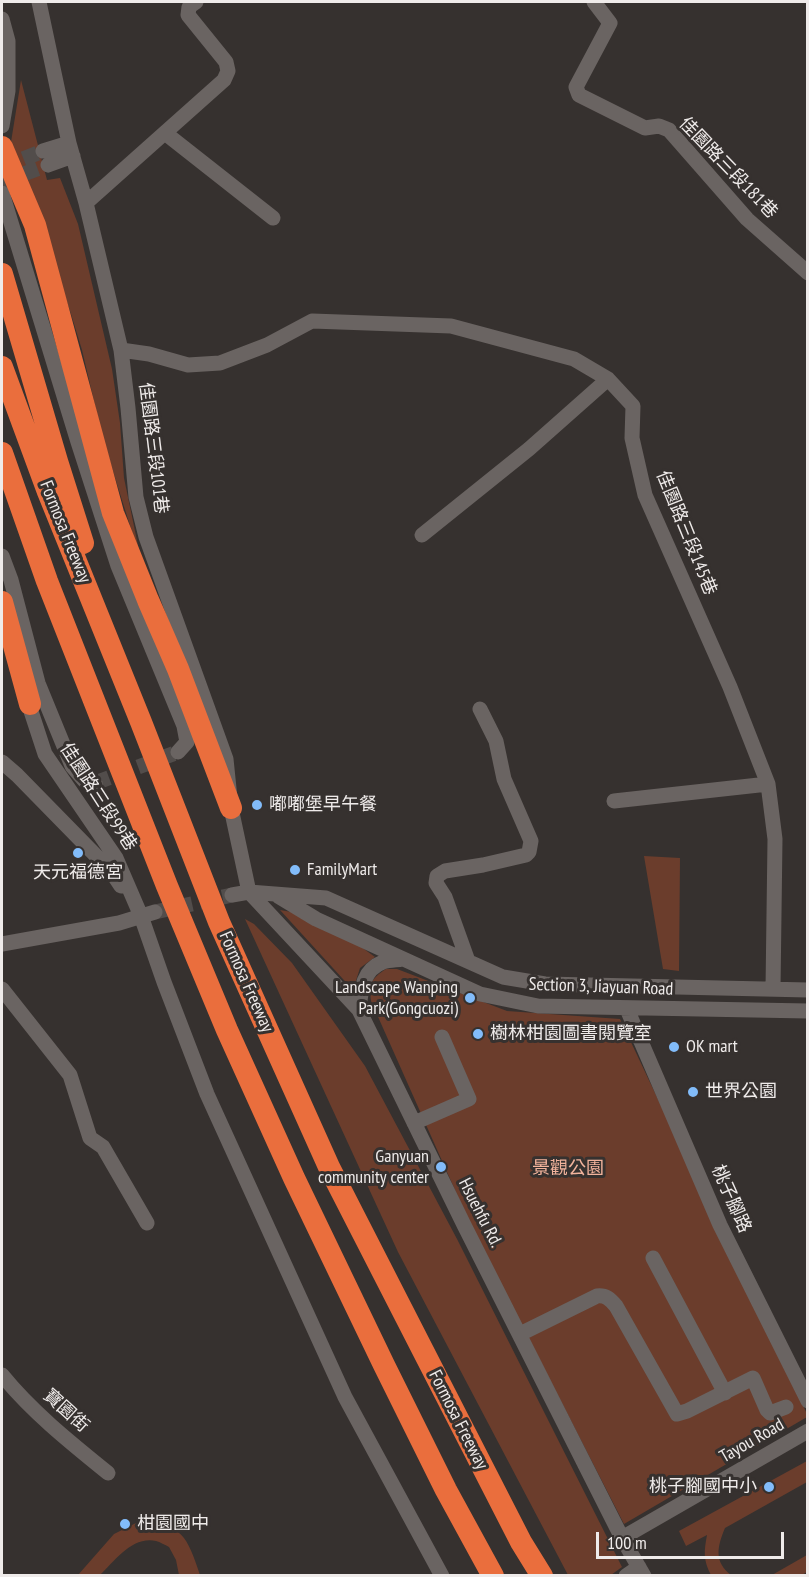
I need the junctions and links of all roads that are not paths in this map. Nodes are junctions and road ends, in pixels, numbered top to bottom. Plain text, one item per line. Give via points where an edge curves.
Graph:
1 (39, 2) edge
2 (196, 2) edge
3 (594, 2) edge
4 (2, 19) edge
5 (2, 126) edge
6 (165, 133) junction
7 (2, 147) edge
8 (71, 150) junction
9 (45, 158) tunnel mouth
10 (2, 193) edge
11 (86, 203) junction
12 (273, 218) dead end
13 (807, 273) edge
14 (2, 274) edge
15 (121, 350) junction
16 (2, 367) edge
17 (608, 379) junction
18 (2, 453) edge
19 (2, 466) edge
20 (422, 535) dead end
21 (2, 556) edge
22 (47, 581) junction
23 (2, 602) edge
24 (2, 638) edge
25 (30, 704) junction
26 (480, 709) dead end
27 (141, 722) junction
28 (178, 752) dead end
29 (2, 762) edge
30 (95, 783) dead end
31 (768, 784) junction
32 (614, 801) dead end
33 (231, 808) junction
34 (249, 892) junction
35 (273, 893) junction
36 (232, 895) tunnel mouth
37 (148, 914) junction
38 (2, 944) edge
39 (402, 958) junction
40 (468, 961) junction
41 (2, 989) edge
42 (773, 989) junction
43 (807, 990) edge
44 (627, 1009) junction
45 (358, 1010) junction
46 (807, 1011) edge
47 (442, 1037) dead end
48 (414, 1123) junction
49 (147, 1223) dead end
50 (653, 1258) dead end
51 (520, 1334) junction
52 (2, 1375) edge
53 (725, 1393) junction
54 (807, 1401) edge
55 (786, 1407) dead end
56 (807, 1431) edge
57 (108, 1473) dead end
58 (622, 1538) junction
59 (642, 1571) edge
60 (442, 1575) edge
61 (494, 1575) edge
62 (542, 1575) edge
63 (626, 1575) edge

1 - 8 street, 佳園路三段101巷
2 - 6 street via 188,15 226,62 228,71 224,80
3 - 13 street, 佳園路三段181巷 via 610,23 576,87 579,95 645,128 659,126 669,130 747,219
4 - 5 street via 8,41 8,91
6 - 11 street
6 - 12 street
7 - 33 highway via 35,225 113,513
8 - 9 street
8 - 11 street, 佳園路三段101巷
10 - 28 street via 118,566 184,726 187,742
11 - 15 street, 佳園路三段101巷
14 - 27 highway
15 - 17 street, 佳園路三段145巷 via 199,365 220,363 267,345 312,321 451,326 574,359
15 - 33 street, 佳園路三段101巷 via 136,497 146,537 226,759
16 - 27 highway, Formosa Freeway
17 - 20 street
17 - 31 street, 佳園路三段145巷 via 633,406 632,438 645,495 730,687
18 - 22 highway, Formosa Freeway
19 - 22 highway
21 - 30 street via 38,683 72,766 84,780
22 - 61 highway, Formosa Freeway via 227,1030 304,1199 441,1480
23 - 25 highway
24 - 25 street, 佳園路三段99巷
25 - 37 street, 佳園路三段99巷 via 45,754 116,858
26 - 40 street via 496,741 504,779 531,841 526,855 445,871 437,876 436,883 445,897
27 - 62 highway, Formosa Freeway via 219,922 328,1167 521,1542
29 - 37 street, 佳園路三段99巷 via 111,871
31 - 32 street
31 - 42 street, 佳園路三段145巷 via 775,839
33 - 34 street, 佳園路三段101巷
34 - 35 street, Section 3, Jiayuan Road
34 - 36 street, Section 3, Jiayuan Road
34 - 45 street, Hsuehfu Rd.
35 - 39 street, Section 3, Jiayuan Road via 316,919
35 - 40 street, Section 3, Jiayuan Road via 326,898
37 - 38 street
37 - 60 street via 164,982 207,1095 340,1386
39 - 44 street, Section 3, Jiayuan Road via 480,994 538,1006
39 - 45 street via 373,968 363,982
40 - 42 street, Section 3, Jiayuan Road via 503,977 545,984
41 - 49 street via 70,1075 90,1138 104,1147
42 - 43 street, Section 3, Jiayuan Road
44 - 46 street, Section 3, Jiayuan Road
44 - 54 street, 桃子腳路 via 720,1225
45 - 48 street, Hsuehfu Rd.
47 - 48 street via 469,1099
48 - 51 street, Hsuehfu Rd.
50 - 53 street
51 - 53 street via 603,1296 616,1306 677,1414
51 - 58 street, Hsuehfu Rd.
52 - 57 street, 寶園街 via 63,1437
53 - 55 street via 753,1378 770,1413
56 - 58 street, Tayou Road
58 - 59 street, Hsuehfu Rd.
59 - 63 street

